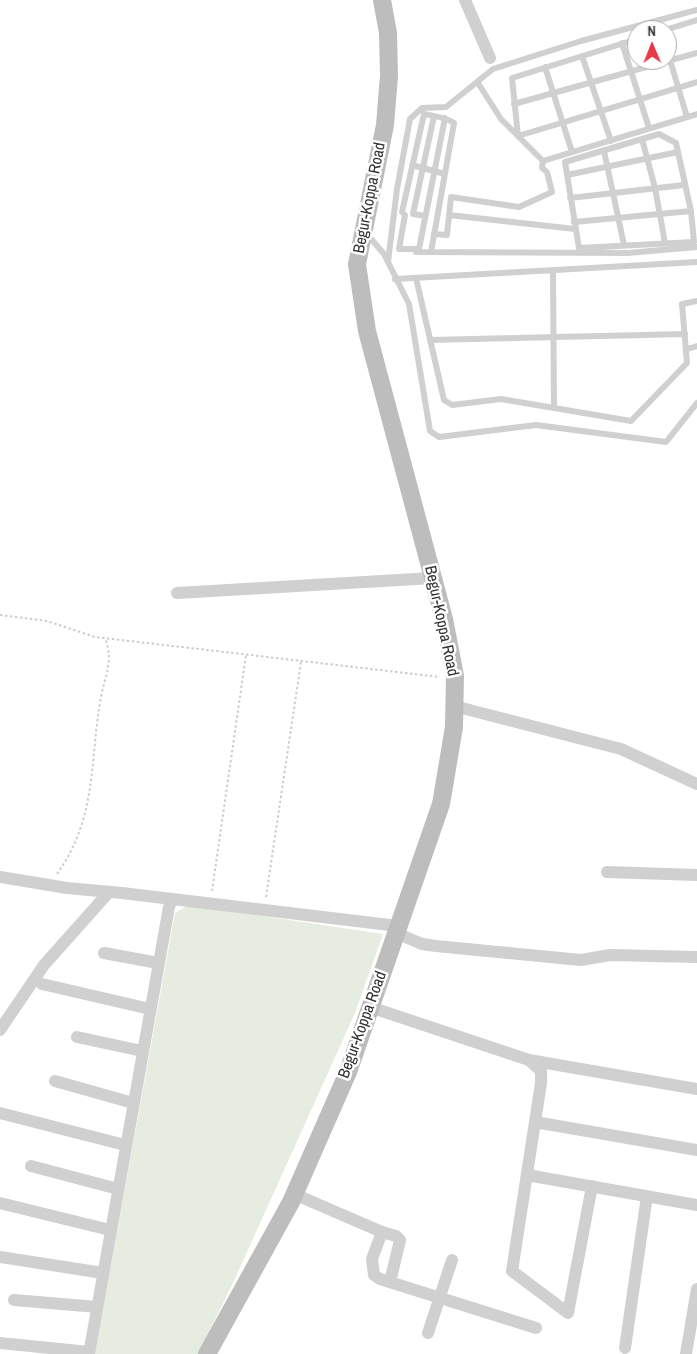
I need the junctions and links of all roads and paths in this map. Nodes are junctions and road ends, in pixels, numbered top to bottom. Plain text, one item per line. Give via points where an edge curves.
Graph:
1 (382, 0) edge
2 (465, 0) edge
3 (697, 10) edge
4 (697, 20) edge
5 (677, 26) edge
6 (627, 42) edge
7 (622, 43) junction
8 (697, 53) edge
9 (582, 56) junction
10 (490, 58) dead end
11 (677, 58) edge
12 (545, 67) junction
13 (636, 70) edge
14 (674, 70) edge
15 (632, 71) junction
16 (592, 82) junction
17 (697, 82) edge
18 (478, 83) junction
19 (678, 87) junction
20 (554, 93) junction
21 (640, 98) junction
22 (514, 104) junction
23 (602, 110) junction
24 (697, 114) edge
25 (434, 116) junction
26 (687, 117) junction
27 (445, 118) junction
28 (562, 123) junction
29 (649, 128) junction
30 (518, 136) junction
31 (642, 139) junction
32 (611, 140) junction
33 (604, 150) junction
34 (572, 152) junction
35 (678, 152) junction
36 (648, 158) junction
37 (543, 162) junction
38 (412, 165) junction
39 (609, 166) junction
40 (423, 169) junction
41 (434, 171) junction
42 (445, 174) junction
43 (567, 175) junction
44 (684, 185) junction
45 (655, 188) junction
46 (614, 193) junction
47 (570, 198) junction
48 (691, 211) junction
49 (660, 214) junction
50 (449, 215) junction
51 (425, 216) junction
52 (620, 218) junction
53 (574, 222) junction
54 (575, 229) junction
55 (364, 230) junction
56 (434, 234) junction
57 (665, 244) junction
58 (624, 245) junction
59 (697, 247) edge
60 (389, 252) junction
61 (431, 252) junction
62 (697, 262) edge
63 (388, 266) junction
64 (553, 270) junction
65 (416, 278) junction
66 (395, 279) junction
67 (697, 301) edge
68 (685, 334) junction
69 (554, 337) junction
70 (430, 340) junction
71 (697, 346) edge
72 (687, 349) junction
73 (697, 403) edge
74 (554, 408) junction
75 (433, 578) junction
76 (178, 593) dead end
77 (0, 615) edge
78 (105, 638) junction
79 (246, 655) junction
80 (301, 662) junction
81 (455, 676) junction
82 (454, 706) junction
83 (697, 784) edge
84 (607, 872) dead end
85 (697, 875) edge
86 (0, 877) edge
87 (49, 886) junction
88 (109, 892) junction
89 (172, 900) junction
90 (210, 903) junction
91 (264, 910) junction
92 (397, 930) junction
93 (104, 954) dead end
94 (697, 957) edge
95 (158, 963) junction
96 (42, 984) dead end
97 (370, 1007) junction
98 (150, 1009) junction
99 (0, 1030) edge
100 (77, 1037) dead end
101 (142, 1050) junction
102 (529, 1060) junction
103 (55, 1081) dead end
104 (697, 1089) edge
105 (133, 1103) junction
106 (0, 1113) edge
107 (535, 1122) junction
108 (125, 1145) junction
109 (697, 1150) edge
110 (31, 1166) dead end
111 (527, 1175) junction
112 (592, 1186) junction
113 (118, 1189) junction
114 (294, 1194) junction
115 (647, 1196) junction
116 (0, 1203) edge
117 (697, 1205) edge
118 (110, 1230) junction
119 (382, 1232) junction
120 (0, 1257) edge
121 (452, 1260) dead end
122 (103, 1272) junction
123 (390, 1282) junction
124 (697, 1288) edge
125 (440, 1298) junction
126 (14, 1300) dead end
127 (97, 1307) junction
128 (536, 1328) dead end
129 (428, 1334) dead end
130 (0, 1343) edge
131 (625, 1348) dead end
132 (89, 1353) edge
133 (206, 1354) edge
134 (686, 1354) edge

1 - 55 main road, Begur-Koppa Road via 388,33 389,76 384,125
2 - 10 street
3 - 18 lane via 493,68
4 - 5 lane
6 - 7 lane
7 - 9 lane
7 - 15 lane
8 - 11 lane
9 - 12 lane
9 - 16 lane
12 - 20 lane
12 - 22 lane via 512,78
13 - 15 lane
14 - 19 lane
15 - 16 lane
15 - 21 lane
16 - 20 lane
16 - 23 lane
17 - 19 lane
18 - 30 lane via 501,119
18 - 60 lane via 446,107 422,108 410,119
19 - 21 lane
19 - 26 lane
20 - 22 lane
20 - 28 lane
21 - 23 lane
21 - 29 lane
22 - 30 lane
23 - 28 lane
23 - 32 lane
24 - 26 lane
25 - 27 lane
25 - 38 lane via 424,114
25 - 40 lane
26 - 29 lane
27 - 41 lane
27 - 42 lane via 454,123
28 - 30 lane
28 - 34 lane
29 - 32 lane
30 - 37 lane
31 - 33 lane
31 - 35 lane via 659,134 676,143
31 - 36 lane
32 - 34 lane
33 - 39 lane
33 - 43 lane via 565,162
34 - 37 lane
35 - 36 lane
35 - 44 lane
36 - 39 lane
36 - 45 lane
37 - 50 lane via 542,168 547,172 552,192 519,207 451,197
38 - 40 lane
38 - 51 lane via 402,212 405,216 399,248 419,249
39 - 43 lane
39 - 46 lane
40 - 41 lane
40 - 51 lane via 413,214
41 - 42 lane
41 - 51 lane
42 - 56 lane
43 - 47 lane
44 - 45 lane
44 - 48 lane
45 - 46 lane
45 - 49 lane
46 - 47 lane
46 - 52 lane
47 - 53 lane
48 - 49 lane
48 - 57 lane via 694,242
49 - 52 lane
49 - 57 lane
50 - 54 lane
50 - 56 lane via 447,235
52 - 53 lane
52 - 58 lane
53 - 54 lane
54 - 58 lane via 579,248
55 - 63 lane via 384,254
55 - 75 main road, Begur-Koppa Road via 357,264 367,332
56 - 61 lane
57 - 58 lane
59 - 61 lane via 628,253
60 - 61 lane
60 - 63 lane
62 - 64 lane
63 - 66 lane
64 - 65 lane
64 - 69 lane
65 - 66 lane
65 - 70 lane
66 - 73 lane via 408,304 430,431 439,437 536,425 666,442
67 - 68 lane via 682,304
68 - 69 lane
68 - 72 lane
69 - 70 lane
69 - 74 lane
70 - 74 lane via 444,400 452,405 501,400
71 - 72 lane
72 - 74 lane via 687,363 631,421
75 - 76 street
75 - 81 main road, Begur-Koppa Road
77 - 78 path via 47,621
78 - 79 path
78 - 87 path via 110,651 110,670 101,698 86,811 76,843
79 - 80 path
79 - 90 path
80 - 81 path via 433,677
80 - 91 path
81 - 82 main road, Begur-Koppa Road
82 - 83 street via 621,749
82 - 92 main road, Begur-Koppa Road via 454,727 441,804
84 - 85 street
86 - 87 street
87 - 88 street
88 - 89 street
88 - 99 street via 44,964
89 - 90 street
89 - 95 street
90 - 91 street
91 - 92 street
92 - 94 street via 422,944 582,960 610,955
92 - 97 main road, Begur-Koppa Road
93 - 95 street
95 - 98 street
96 - 98 street
97 - 102 street
97 - 114 main road, Begur-Koppa Road via 348,1072
98 - 101 street
100 - 101 street
101 - 105 street
102 - 104 street
102 - 107 street via 541,1071
103 - 105 street
105 - 108 street
106 - 108 street
107 - 109 street
107 - 111 street
108 - 113 street
110 - 113 street
111 - 112 street
111 - 112 street via 512,1271 568,1313
112 - 115 street
113 - 118 street
114 - 119 street
114 - 133 main road, Begur-Koppa Road
115 - 117 street
115 - 131 street
116 - 118 street
118 - 122 street
119 - 123 street via 372,1259 372,1270 374,1275
119 - 123 street via 400,1240
120 - 122 street
121 - 125 street
122 - 127 street
123 - 125 street
124 - 134 street
125 - 128 street
125 - 129 street
126 - 127 street
127 - 132 street
130 - 132 street

